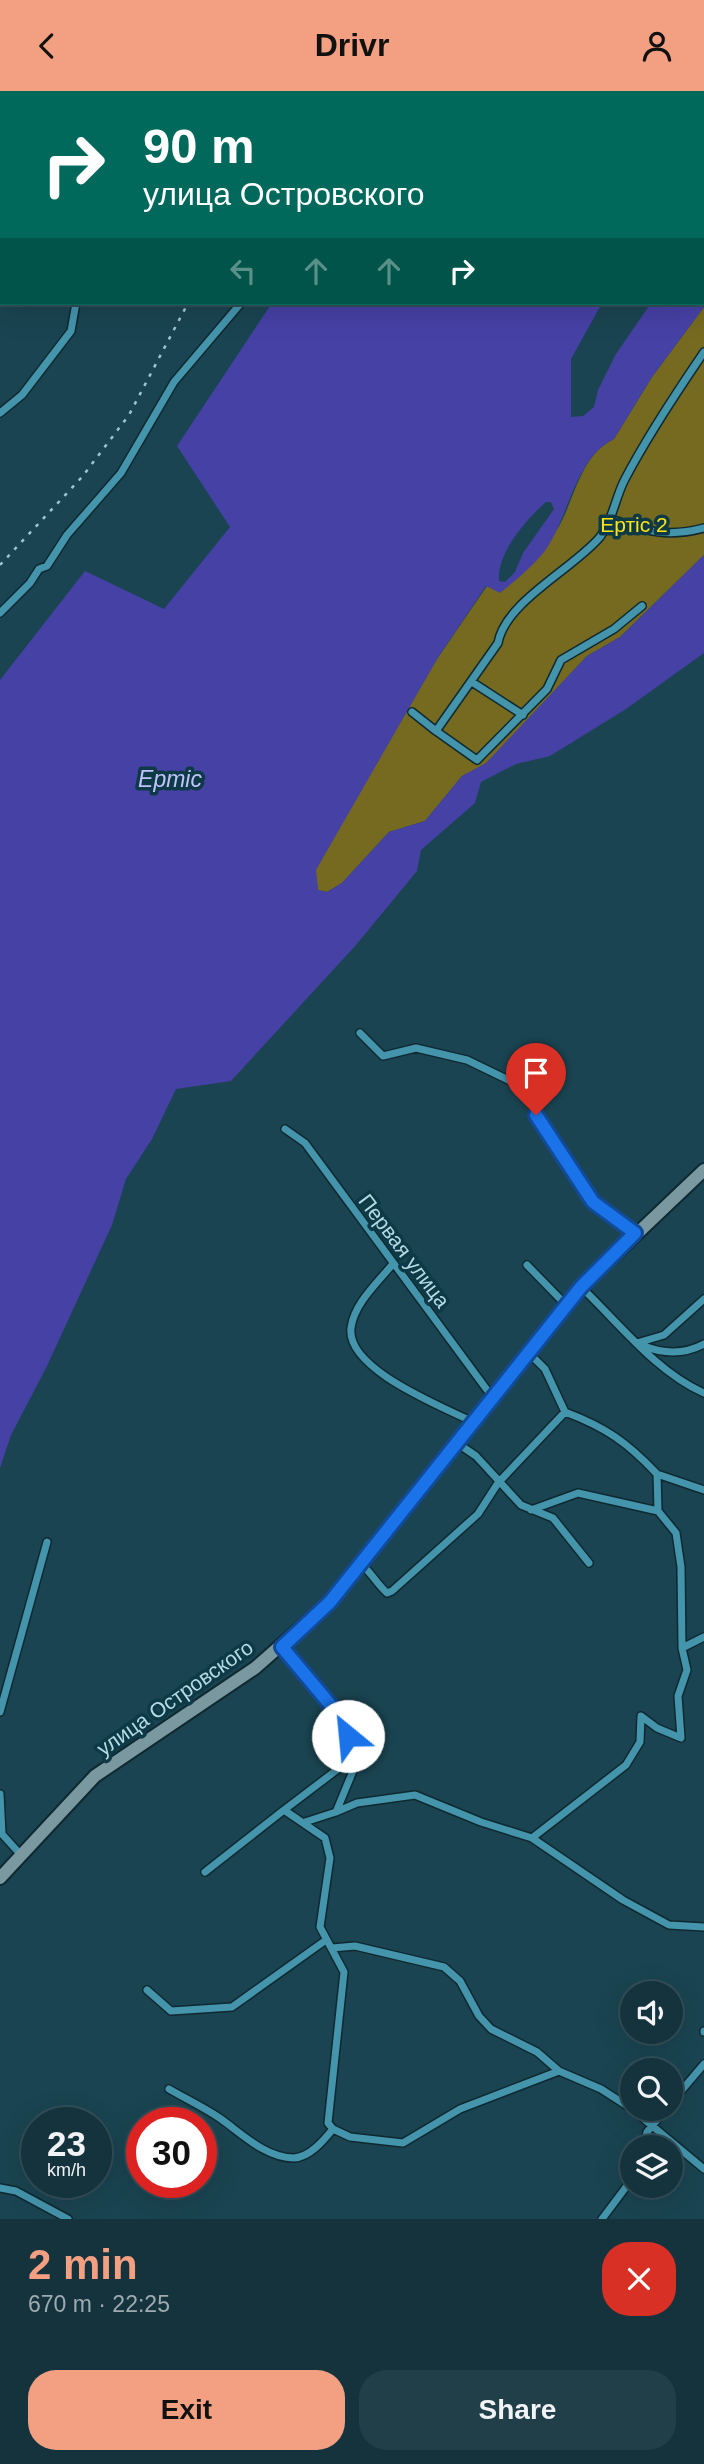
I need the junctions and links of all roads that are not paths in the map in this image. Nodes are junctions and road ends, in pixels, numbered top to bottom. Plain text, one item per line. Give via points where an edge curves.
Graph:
1 (76, 305) edge
2 (240, 305) edge
3 (704, 352) edge
4 (0, 413) edge
5 (611, 519) junction
6 (704, 528) edge
7 (642, 606) dead end
8 (0, 613) edge
9 (472, 681) junction
10 (412, 712) dead end
11 (523, 715) junction
12 (436, 730) junction
13 (360, 1033) dead end
14 (285, 1129) dead end
15 (704, 1170) edge
16 (635, 1233) junction
17 (392, 1265) junction
18 (527, 1265) dead end
19 (581, 1287) junction
20 (704, 1299) edge
21 (567, 1306) junction
22 (637, 1343) junction
23 (704, 1344) edge
24 (530, 1354) junction
25 (704, 1393) edge
26 (493, 1398) junction
27 (565, 1412) junction
28 (473, 1422) junction
29 (457, 1443) junction
30 (657, 1474) junction
31 (498, 1483) junction
32 (704, 1490) edge
33 (530, 1510) junction
34 (658, 1511) junction
35 (47, 1542) dead end
36 (360, 1563) junction
37 (589, 1563) dead end
38 (704, 1637) edge
39 (282, 1647) junction
40 (682, 1648) junction
41 (0, 1712) edge
42 (346, 1754) junction
43 (0, 1794) edge
44 (284, 1810) junction
45 (336, 1812) junction
46 (305, 1822) junction
47 (532, 1839) junction
48 (21, 1855) junction
49 (205, 1872) dead end
50 (0, 1878) edge
51 (704, 1927) edge
52 (329, 1944) junction
53 (148, 1990) dead end
54 (704, 2064) edge
55 (559, 2071) junction
56 (169, 2089) dead end
57 (683, 2089) edge
58 (620, 2101) edge
59 (648, 2121) edge
60 (656, 2121) edge
61 (653, 2125) junction
62 (330, 2126) junction
63 (646, 2135) edge
64 (704, 2169) edge
65 (0, 2188) edge
66 (620, 2195) edge
67 (68, 2219) edge
68 (602, 2219) edge

1 - 4 street via 71,331 22,395
2 - 8 street via 174,382 108,489 67,535 47,566 39,569
3 - 5 street via 625,478
5 - 6 street via 654,533 679,535
5 - 9 street via 599,537 500,630 498,643
7 - 11 street via 614,629 561,660 547,689
9 - 11 street
9 - 12 street
10 - 12 street
11 - 12 street via 477,760
13 - 16 street via 383,1056 416,1048 467,1060 524,1088 541,1126 593,1202
14 - 17 street, Первая улица via 305,1143
15 - 16 main road, улица Островского
16 - 19 main road, улица Островского
17 - 26 street, Первая улица
17 - 28 street via 354,1315 352,1346 366,1363 397,1384
18 - 21 street
19 - 21 main road, улица Островского
19 - 22 street
20 - 22 street via 664,1335
21 - 24 main road, улица Островского
22 - 23 street via 672,1352
22 - 25 street via 686,1384
24 - 26 main road, улица Островского
24 - 27 street via 545,1369
26 - 28 main road, улица Островского
27 - 30 street via 600,1425
27 - 31 street
28 - 29 main road, улица Островского
29 - 31 street via 476,1456
29 - 36 main road, улица Островского
30 - 32 street
30 - 34 street
31 - 33 street
31 - 36 street via 478,1514 392,1591 387,1593 372,1581
33 - 34 street via 578,1493
33 - 37 street via 553,1518
34 - 40 street via 676,1533
35 - 41 street
36 - 39 main road, улица Островского via 330,1602
38 - 40 street
39 - 42 street via 348,1726
39 - 48 main road, улица Островского via 95,1776
40 - 47 street via 687,1670 678,1696 681,1738 641,1716 640,1742 626,1765
42 - 44 street via 338,1769
42 - 45 street via 353,1758 353,1771
43 - 48 street via 2,1835
44 - 46 street
44 - 49 street
45 - 46 street
45 - 47 street via 357,1803 415,1795
46 - 52 street via 329,1847 319,1917
47 - 51 street via 668,1925
48 - 50 main road, улица Островского
52 - 53 street via 232,2007 171,2011
52 - 55 street via 444,1967 460,1981 491,2029 543,2055
52 - 62 street via 344,1972
54 - 57 street
55 - 58 street
55 - 62 street via 460,2109 404,2143 351,2137
56 - 62 street via 252,2143 281,2155 295,2158 305,2154
59 - 61 street
60 - 61 street
61 - 63 street
61 - 64 street
65 - 67 street via 16,2191
66 - 68 street

